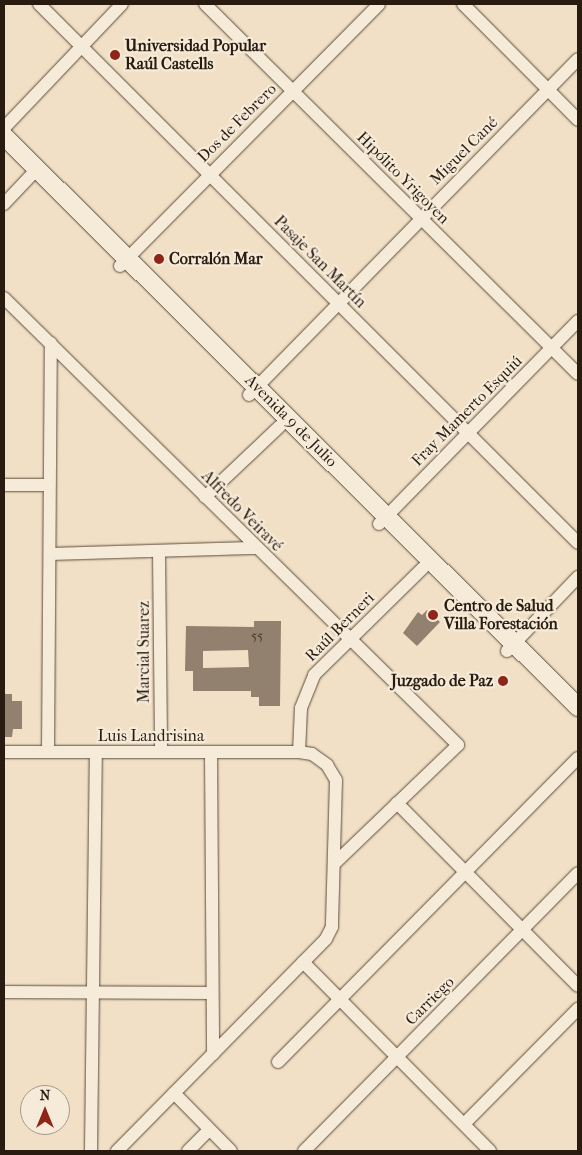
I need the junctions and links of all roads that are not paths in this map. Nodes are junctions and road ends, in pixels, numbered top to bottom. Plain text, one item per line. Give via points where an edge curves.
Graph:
1 (39, 4) edge
2 (122, 4) edge
3 (205, 4) edge
4 (379, 4) edge
5 (463, 4) edge
6 (81, 46) junction
7 (578, 59) edge
8 (548, 89) junction
9 (292, 90) junction
10 (578, 120) edge
11 (4, 128) edge
12 (4, 136) edge
13 (4, 152) edge
14 (33, 173) junction
15 (209, 174) junction
16 (4, 204) edge
17 (420, 219) junction
18 (124, 262) junction
19 (4, 298) edge
20 (338, 304) junction
21 (578, 321) edge
22 (51, 343) junction
23 (552, 348) junction
24 (578, 374) edge
25 (253, 391) junction
26 (280, 426) junction
27 (466, 431) junction
28 (4, 485) edge
29 (48, 485) junction
30 (206, 497) junction
31 (383, 520) junction
32 (578, 543) edge
33 (255, 548) junction
34 (159, 552) junction
35 (50, 554) junction
36 (422, 568) junction
37 (578, 577) edge
38 (350, 639) junction
39 (510, 648) junction
40 (578, 707) edge
41 (578, 722) edge
42 (4, 752) edge
43 (48, 752) junction
44 (96, 752) junction
45 (161, 752) junction
46 (211, 752) junction
47 (299, 752) junction
48 (578, 758) edge
49 (397, 803) junction
50 (334, 864) junction
51 (466, 872) junction
52 (578, 873) edge
53 (525, 930) junction
54 (303, 962) junction
55 (578, 986) edge
56 (4, 992) edge
57 (92, 993) junction
58 (211, 993) junction
59 (339, 1001) junction
60 (578, 1009) edge
61 (213, 1054) junction
62 (396, 1058) junction
63 (278, 1062) dead end
64 (174, 1093) junction
65 (465, 1123) junction
66 (209, 1130) junction
67 (91, 1151) edge
68 (117, 1151) edge
69 (188, 1151) edge
70 (231, 1151) edge
71 (304, 1151) edge
72 (490, 1151) edge

1 - 6 street, Pasaje San Martín
2 - 6 street
3 - 9 street, Hipólito Yrigoyen
4 - 9 street, Dos de Febrero
5 - 8 street
6 - 11 street
6 - 15 street, Pasaje San Martín
7 - 8 street, Miguel Cané
8 - 10 street
8 - 17 street, Miguel Cané
9 - 15 street, Dos de Febrero
9 - 17 street, Hipólito Yrigoyen
12 - 14 main road, Avenida 9 de Julio
13 - 14 main road, Avenida 9 de Julio
14 - 16 street
14 - 18 main road, Avenida 9 de Julio
15 - 18 street, Dos de Febrero
15 - 20 street, Pasaje San Martín
17 - 20 street, Miguel Cané
17 - 23 street, Hipólito Yrigoyen
18 - 25 main road, Avenida 9 de Julio
19 - 22 street, Alfredo Veiravé
20 - 25 street, Miguel Cané
20 - 27 street, Pasaje San Martín
21 - 23 street, Fray Mamerto Esquiú
22 - 29 street
22 - 30 street, Alfredo Veiravé
23 - 24 street, Hipólito Yrigoyen
23 - 27 street, Fray Mamerto Esquiú
25 - 26 main road, Avenida 9 de Julio
25 - 31 main road, Avenida 9 de Julio
26 - 30 street
26 - 31 main road, Avenida 9 de Julio
27 - 31 street, Fray Mamerto Esquiú
27 - 32 street, Pasaje San Martín
28 - 29 street
29 - 35 street
30 - 33 street, Alfredo Veiravé
31 - 36 main road, Avenida 9 de Julio
31 - 39 main road, Avenida 9 de Julio
33 - 34 street
33 - 38 street, Alfredo Veiravé
34 - 35 street
34 - 45 street, Marcial Suarez
35 - 43 street
36 - 38 street, Raúl Berneri
36 - 39 main road, Avenida 9 de Julio
37 - 39 street
38 - 47 street, Raúl Berneri via 314,676 301,708
38 - 49 street, Alfredo Veiravé via 458,745
39 - 40 main road, Avenida 9 de Julio
39 - 41 main road, Avenida 9 de Julio
42 - 43 street, Luis Landrisina
43 - 44 street, Luis Landrisina
44 - 45 street, Luis Landrisina
44 - 57 street
45 - 46 street, Luis Landrisina
46 - 47 street, Luis Landrisina
46 - 58 street
47 - 50 street via 312,754 327,765 336,780
48 - 51 street
49 - 50 street
49 - 51 street
50 - 54 street via 332,927 326,939
51 - 53 street
51 - 59 street
52 - 53 street, Carriego
53 - 55 street
53 - 62 street, Carriego
54 - 59 street
54 - 61 street
56 - 57 street
57 - 58 street
57 - 67 street
58 - 61 street
59 - 62 street
59 - 63 street
60 - 65 street
61 - 64 street
62 - 65 street
62 - 71 street, Carriego
64 - 66 street
64 - 68 street
65 - 72 street
66 - 69 street
66 - 70 street

